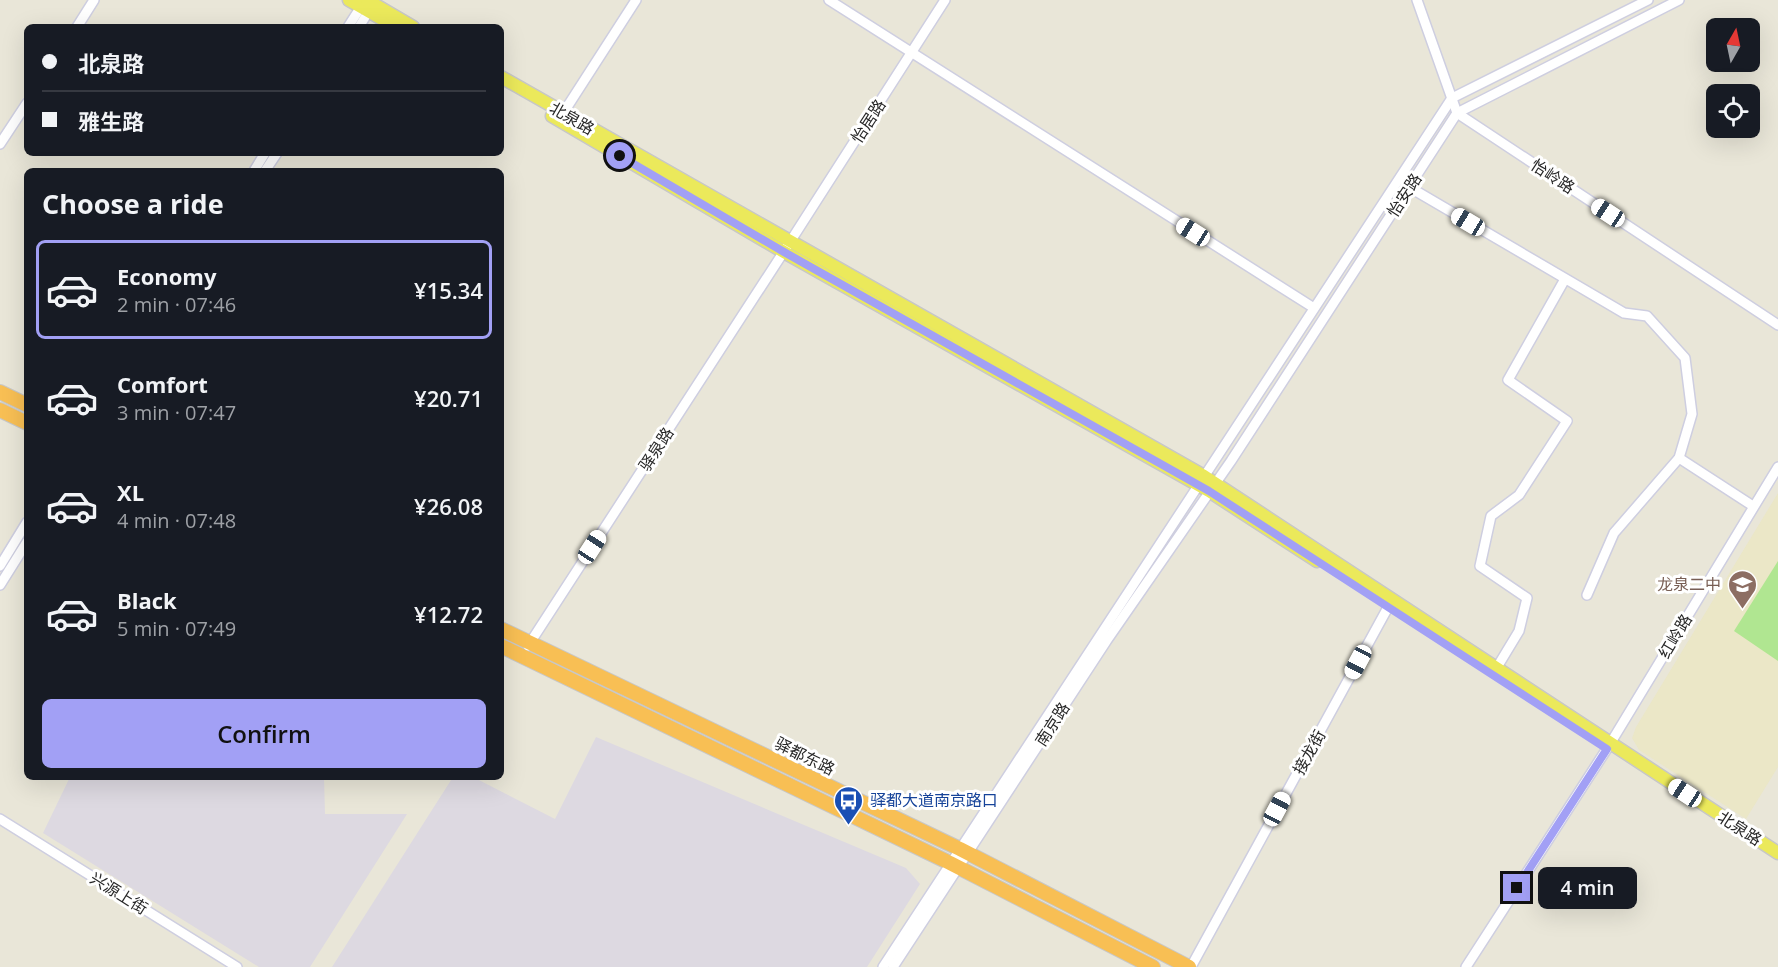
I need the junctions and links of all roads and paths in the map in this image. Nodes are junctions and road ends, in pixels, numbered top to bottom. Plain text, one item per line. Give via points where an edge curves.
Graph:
1 (94, 0) edge
2 (349, 0) edge
3 (636, 0) edge
4 (829, 0) edge
5 (945, 0) edge
6 (1418, 0) edge
7 (1648, 0) edge
8 (1679, 0) edge
9 (369, 4) edge
10 (79, 24) edge
11 (351, 24) edge
12 (360, 24) edge
13 (392, 24) edge
14 (407, 24) edge
15 (911, 53) junction
16 (504, 79) edge
17 (504, 88) edge
18 (1452, 98) junction
19 (24, 108) edge
20 (1457, 113) junction
21 (561, 116) junction
22 (0, 144) edge
23 (1409, 187) junction
24 (787, 247) junction
25 (1565, 279) junction
26 (1314, 308) junction
27 (1778, 326) edge
28 (0, 392) edge
29 (24, 404) edge
30 (0, 410) edge
31 (24, 422) edge
32 (1679, 458) junction
33 (1778, 467) edge
34 (1206, 484) junction
35 (1753, 506) junction
36 (24, 527) edge
37 (24, 547) edge
38 (0, 566) edge
39 (0, 585) edge
40 (1587, 595) dead end
41 (1390, 604) junction
42 (504, 630) edge
43 (530, 643) junction
44 (504, 647) edge
45 (522, 656) junction
46 (1496, 669) junction
47 (1608, 747) junction
48 (0, 819) edge
49 (964, 851) junction
50 (1778, 853) edge
51 (1778, 859) edge
52 (955, 865) junction
53 (237, 967) edge
54 (883, 967) edge
55 (893, 967) edge
56 (1153, 967) edge
57 (1190, 967) edge
58 (1466, 967) edge

1 - 10 street
2 - 9 main road
3 - 21 street
4 - 15 street
5 - 15 street, 怡居路
6 - 18 street
7 - 18 street
8 - 20 street
9 - 11 street
9 - 12 street
9 - 13 main road
9 - 14 main road
15 - 24 street, 怡居路
15 - 26 street
16 - 21 main road, 北泉路
17 - 21 main road, 北泉路
18 - 20 street
18 - 26 street, 怡安路
19 - 22 street
20 - 23 street, 怡安路
20 - 27 street, 怡岭路
21 - 24 main road, 北泉路
23 - 25 street
23 - 34 street, 怡安路 via 1237,451
24 - 34 main road, 北泉路
24 - 43 street, 驿泉路
25 - 32 street via 1624,313 1647,316 1685,358 1692,414
25 - 46 street via 1508,380 1568,421 1519,495 1491,516 1480,566 1527,597 1520,631
26 - 34 street, 怡安路
28 - 29 highway
30 - 31 highway
32 - 35 street
32 - 40 street via 1614,532
33 - 35 street, 红岭路
34 - 41 main road, 北泉路
34 - 49 street, 南京路 via 1107,640
35 - 47 street, 红岭路
36 - 38 street
37 - 39 street
41 - 46 main road, 北泉路
41 - 47 main road, 北泉路
41 - 57 street, 接龙街
42 - 43 highway, 驿都东路
43 - 45 street, 驿泉路
43 - 49 highway, 驿都东路
44 - 45 highway, 驿都东路
45 - 52 highway, 驿都东路
46 - 47 main road, 北泉路
47 - 50 main road, 北泉路
47 - 51 main road, 北泉路
47 - 58 street, 红岭路
48 - 53 street, 兴源上街
49 - 52 street, 南京路
49 - 57 highway, 驿都东路
52 - 54 street
52 - 55 street, 南京路
52 - 56 highway, 驿都东路

